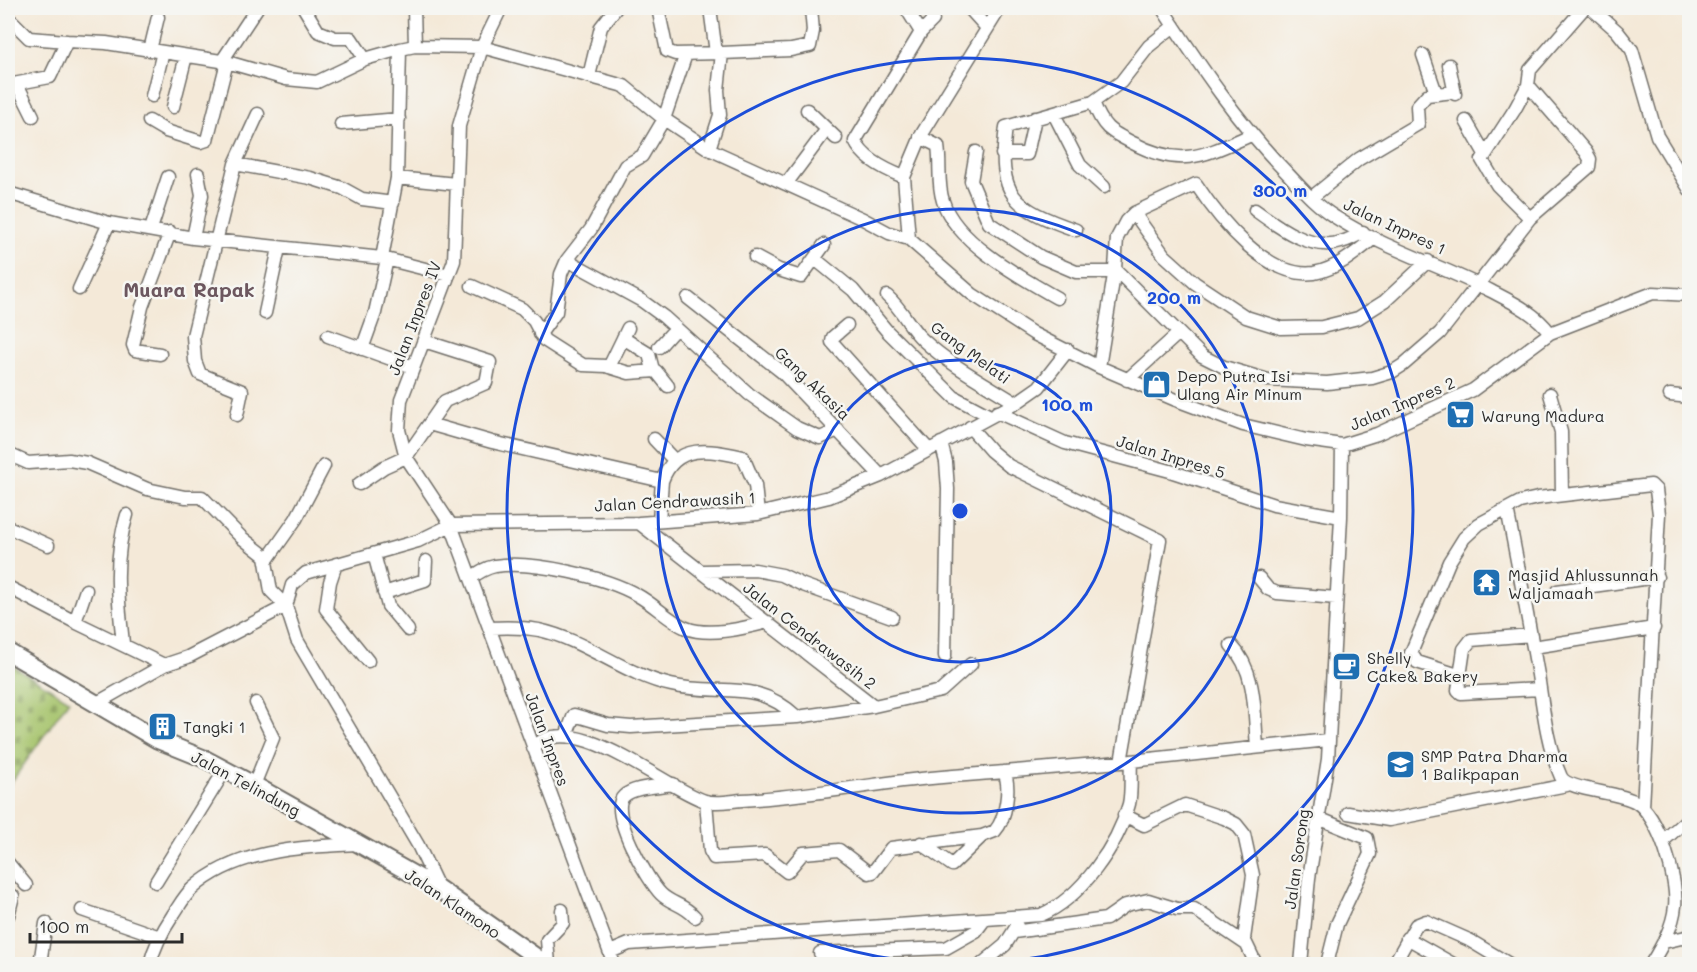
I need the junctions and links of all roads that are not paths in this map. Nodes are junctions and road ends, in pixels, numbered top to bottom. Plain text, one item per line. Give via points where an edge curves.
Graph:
1 (257, 8) edge
2 (304, 8) edge
3 (414, 8) edge
4 (501, 8) edge
5 (616, 8) edge
6 (658, 8) edge
7 (710, 8) edge
8 (811, 8) edge
9 (906, 8) edge
10 (969, 8) edge
11 (1000, 8) edge
12 (1162, 8) edge
13 (1584, 8) edge
14 (1591, 8) edge
15 (158, 17) dead end
16 (933, 20) dead end
17 (8, 22) edge
18 (1174, 26) junction
19 (987, 28) junction
20 (921, 32) junction
21 (67, 41) junction
22 (415, 46) junction
23 (482, 47) junction
24 (400, 49) junction
25 (150, 50) junction
26 (164, 52) junction
27 (719, 53) junction
28 (686, 54) junction
29 (186, 56) junction
30 (1422, 56) dead end
31 (364, 59) junction
32 (224, 62) junction
33 (1449, 65) dead end
34 (589, 76) junction
35 (12, 85) edge
36 (1528, 85) junction
37 (1436, 93) junction
38 (152, 96) dead end
39 (1093, 102) junction
40 (173, 107) dead end
41 (807, 110) dead end
42 (258, 114) dead end
43 (1054, 114) junction
44 (33, 116) dead end
45 (1035, 118) junction
46 (399, 119) junction
47 (664, 119) junction
48 (149, 121) dead end
49 (1466, 121) dead end
50 (341, 124) dead end
51 (1251, 135) junction
52 (920, 137) junction
53 (709, 148) junction
54 (976, 152) dead end
55 (1002, 154) junction
56 (1485, 154) junction
57 (235, 164) junction
58 (198, 174) dead end
59 (168, 177) dead end
60 (904, 177) junction
61 (397, 178) junction
62 (456, 184) junction
63 (786, 184) junction
64 (1104, 187) dead end
65 (1689, 189) edge
66 (8, 193) edge
67 (1311, 198) junction
68 (393, 203) junction
69 (1255, 210) dead end
70 (1134, 213) junction
71 (1530, 218) junction
72 (110, 223) junction
73 (151, 229) junction
74 (1076, 230) dead end
75 (170, 232) junction
76 (1368, 235) junction
77 (193, 238) junction
78 (909, 239) junction
79 (214, 240) junction
80 (824, 245) dead end
81 (279, 248) junction
82 (755, 257) dead end
83 (385, 258) junction
84 (815, 259) junction
85 (567, 260) junction
86 (1428, 261) junction
87 (1114, 270) junction
88 (449, 275) junction
89 (1478, 285) junction
90 (472, 286) dead end
91 (79, 289) dead end
92 (1689, 295) edge
93 (887, 296) dead end
94 (688, 298) dead end
95 (1057, 298) dead end
96 (266, 313) dead end
97 (847, 325) dead end
98 (676, 328) junction
99 (1179, 333) junction
100 (1550, 333) junction
101 (540, 334) junction
102 (328, 336) dead end
103 (424, 341) junction
104 (659, 347) dead end
105 (362, 349) junction
106 (1068, 350) junction
107 (160, 354) dead end
108 (412, 367) junction
109 (609, 367) junction
110 (1099, 367) junction
111 (652, 370) junction
112 (1127, 380) junction
113 (668, 386) dead end
114 (1550, 394) dead end
115 (1670, 395) dead end
116 (1689, 397) edge
117 (1016, 404) junction
118 (993, 414) junction
119 (237, 415) dead end
120 (429, 424) junction
121 (970, 427) junction
122 (838, 430) junction
123 (654, 439) dead end
124 (941, 443) junction
125 (1342, 444) junction
126 (929, 450) junction
127 (8, 454) edge
128 (406, 457) junction
129 (674, 460) junction
130 (324, 466) dead end
131 (881, 476) junction
132 (662, 481) junction
133 (358, 484) dead end
134 (1562, 494) junction
135 (1507, 508) junction
136 (758, 514) junction
137 (127, 515) dead end
138 (1341, 517) junction
139 (659, 521) junction
140 (639, 523) junction
141 (452, 525) junction
142 (8, 527) edge
143 (48, 545) dead end
144 (374, 554) junction
145 (267, 560) junction
146 (426, 561) dead end
147 (336, 564) junction
148 (703, 571) junction
149 (1657, 577) junction
150 (471, 578) junction
151 (1259, 578) dead end
152 (8, 587) edge
153 (86, 590) dead end
154 (1557, 591) dead end
155 (384, 593) junction
156 (1336, 598) junction
157 (286, 606) junction
158 (892, 617) dead end
159 (75, 621) junction
160 (768, 622) junction
161 (489, 628) junction
162 (1654, 628) junction
163 (408, 630) dead end
164 (1532, 641) junction
165 (123, 643) junction
166 (1231, 645) dead end
167 (8, 652) edge
168 (945, 656) dead end
169 (368, 661) dead end
170 (971, 664) dead end
171 (164, 665) junction
172 (1458, 675) junction
173 (1540, 689) junction
174 (97, 703) junction
175 (256, 703) dead end
176 (874, 706) junction
177 (797, 717) junction
178 (566, 736) junction
179 (1328, 740) junction
180 (1257, 747) junction
181 (533, 748) junction
182 (1328, 759) joint
183 (1126, 762) junction
184 (225, 770) junction
185 (1004, 772) junction
186 (254, 784) junction
187 (673, 784) junction
188 (1567, 785) junction
189 (706, 801) junction
190 (1643, 807) junction
191 (1348, 813) dead end
192 (1124, 815) junction
193 (1689, 817) edge
194 (1318, 818) junction
195 (982, 836) junction
196 (1663, 840) junction
197 (921, 843) junction
198 (359, 844) junction
199 (8, 863) edge
200 (156, 882) dead end
201 (26, 885) dead end
202 (439, 889) junction
203 (13, 896) dead end
204 (82, 910) dead end
205 (562, 910) dead end
206 (8, 916) edge
207 (695, 917) dead end
208 (1023, 917) junction
209 (985, 919) junction
210 (46, 923) dead end
211 (1014, 932) junction
212 (1689, 936) edge
213 (160, 938) junction
214 (1407, 938) junction
215 (1664, 942) junction
216 (1246, 944) junction
217 (610, 952) junction
218 (820, 953) dead end
219 (39, 964) edge
220 (150, 964) edge
221 (547, 964) edge
222 (614, 964) edge
223 (982, 964) edge
224 (1256, 964) edge
225 (1301, 964) edge
226 (1327, 964) edge
227 (1394, 964) edge
228 (1453, 964) edge
229 (1509, 964) edge
230 (1651, 964) edge

1 - 32 street
2 - 31 street via 318,32 351,38
3 - 22 street
4 - 23 street, Jalan Inpres IV
5 - 34 street via 601,27
6 - 28 street via 667,51
7 - 27 street
8 - 27 street via 810,46
9 - 20 street
10 - 19 street
11 - 19 street
12 - 18 street, Jalan Inpres 1
13 - 36 street via 1530,70
14 - 65 street via 1632,50 1657,136
15 - 25 street
16 - 20 street
17 - 21 street via 13,22 29,38
18 - 39 street via 1149,46 1121,82
18 - 51 street, Jalan Inpres 1
19 - 52 street
20 - 60 street via 855,141 882,168
21 - 25 street
21 - 35 street via 50,77
22 - 23 street
22 - 24 street
23 - 34 street
23 - 62 street, Jalan Inpres IV via 459,126
24 - 31 street
24 - 46 street
25 - 26 street
26 - 29 street
26 - 38 street
27 - 28 street
27 - 53 street via 720,115
28 - 47 street
29 - 32 street
29 - 40 street
30 - 37 street
31 - 32 street via 317,82 286,79
32 - 48 street via 207,140 201,142 166,131
33 - 37 street via 1454,93
34 - 47 street via 624,86
35 - 44 street
36 - 56 street
36 - 71 street via 1586,152 1590,162
37 - 67 street via 1417,106 1418,124 1359,159
39 - 43 street
39 - 51 street via 1111,132 1153,154 1173,158 1201,156
41 - 63 street via 832,133
42 - 57 street
43 - 45 street
43 - 64 street via 1080,165
45 - 55 street via 1006,127
45 - 55 street via 1027,154
46 - 50 street
46 - 61 street
47 - 53 street
47 - 85 street via 642,156 625,166 591,229
49 - 56 street
51 - 67 street, Jalan Inpres 1
52 - 60 street
52 - 95 street via 938,146 939,185 950,220 1023,278
53 - 63 street
54 - 87 street via 971,181 989,223 1041,257 1076,272
55 - 74 street via 1008,192 1040,216
56 - 71 street via 1482,162 1490,176
57 - 68 street via 310,178 362,199
57 - 79 street
58 - 77 street via 202,195
59 - 73 street
60 - 78 street
61 - 62 street
61 - 68 street
62 - 88 street, Jalan Inpres IV via 454,261
63 - 78 street
66 - 72 street
67 - 76 street, Jalan Inpres 1 via 1332,216
68 - 83 street
69 - 76 street via 1284,230 1318,243 1340,243
70 - 76 street via 1196,184 1238,236 1277,265 1299,272 1331,267 1353,255
70 - 86 street via 1164,255 1195,284 1246,317 1281,328 1322,327 1358,318 1385,301
70 - 87 street via 1117,238
71 - 89 street
72 - 73 street
72 - 91 street
73 - 75 street
75 - 77 street
75 - 107 street via 142,307 133,345 135,350
76 - 86 street, Jalan Inpres 1
77 - 79 street
78 - 106 street via 994,310
79 - 81 street
79 - 119 street via 193,336 195,361 200,374 242,392
80 - 84 street
81 - 83 street
81 - 96 street
82 - 84 street via 799,277 804,276
83 - 88 street
83 - 105 street via 375,313
84 - 118 street, Jalan Inpres 5 via 853,290 887,331 954,397
85 - 98 street via 626,291
85 - 101 street via 556,312
86 - 89 street, Jalan Inpres 1
87 - 99 street
87 - 110 street
88 - 103 street, Jalan Inpres IV
89 - 99 street via 1440,333 1392,372 1372,378 1327,383 1256,378 1202,356
89 - 100 street, Jalan Inpres 1 via 1535,316
90 - 101 street via 522,309
92 - 100 street, Jalan Inpres 2 via 1653,293
93 - 117 street, Gang Melati via 902,309 922,339
94 - 122 street, Gang Akasia via 782,372
97 - 126 street via 832,342
98 - 104 street
98 - 122 street via 749,394 797,428 820,438
99 - 112 street
100 - 125 street, Jalan Inpres 2 via 1488,381 1460,397 1377,434
101 - 109 street via 550,345 583,365
102 - 105 street
103 - 108 street, Jalan Inpres IV
103 - 120 street via 491,365 486,382 445,401
105 - 108 street
106 - 110 street
106 - 117 street, Jalan Cendrawasih 1 via 1039,387
108 - 128 street, Jalan Inpres IV via 401,400 399,430
109 - 111 street via 629,373
109 - 111 street via 625,333 649,354
110 - 112 street
111 - 113 street
112 - 125 street via 1251,427
114 - 134 street via 1561,432
115 - 116 street
117 - 118 street, Jalan Cendrawasih 1
118 - 121 street, Jalan Cendrawasih 1
118 - 138 street, Jalan Inpres 5 via 1065,443 1170,471 1274,505
120 - 128 street
120 - 132 street
121 - 124 street, Jalan Cendrawasih 1
121 - 183 street via 1009,466 1160,540
122 - 131 street, Gang Akasia
123 - 129 street
124 - 126 street, Jalan Cendrawasih 1
124 - 168 street via 948,489
125 - 138 street, Jalan Inpres 2
126 - 131 street, Jalan Cendrawasih 1
127 - 145 street via 28,463 87,463 147,489 206,498
128 - 133 street
128 - 141 street, Jalan Inpres IV
129 - 132 street
129 - 136 street via 702,449 743,457 755,485
130 - 145 street via 296,519
131 - 136 street, Jalan Cendrawasih 1 via 829,497
132 - 139 street
134 - 135 street
134 - 149 street via 1651,485 1659,501
135 - 164 street
135 - 172 street via 1472,530 1454,552 1412,650 1416,662
136 - 139 street, Jalan Cendrawasih 1
137 - 165 street via 116,568
138 - 156 street, Jalan Inpres 2
139 - 140 street, Jalan Cendrawasih 1
140 - 141 street, Jalan Cendrawasih 1
140 - 148 street, Jalan Cendrawasih 2
141 - 144 street
141 - 150 street, Jalan Inpres
142 - 143 street
144 - 147 street
144 - 155 street
145 - 157 street via 271,591
146 - 155 street via 425,580
147 - 157 street via 306,573 292,585
147 - 169 street via 326,609
148 - 158 street via 755,570 782,575
148 - 160 street, Jalan Cendrawasih 2
149 - 154 street
149 - 162 street
150 - 160 street via 496,566 532,567 605,582 636,594 686,628 703,631
150 - 161 street, Jalan Inpres
151 - 156 street via 1268,589 1277,592
152 - 159 street
153 - 159 street
155 - 163 street via 388,606
156 - 179 street, Jalan Inpres 2
157 - 171 street via 188,657
157 - 202 street via 297,640 418,845
159 - 165 street
160 - 176 street, Jalan Cendrawasih 2
161 - 177 street via 541,631 672,686 754,691 782,704
161 - 181 street, Jalan Inpres
162 - 164 street
162 - 190 street
164 - 172 street via 1471,640 1464,649
164 - 173 street
165 - 171 street
166 - 180 street via 1240,654 1250,678
167 - 174 main road, Jalan Telindung
170 - 176 street, Jalan Cendrawasih 2 via 940,691
171 - 174 street
172 - 173 street via 1461,693
173 - 188 street via 1556,762
174 - 184 main road, Jalan Telindung via 158,740
175 - 186 street via 273,738
176 - 177 street
177 - 178 street via 631,727 574,715
178 - 181 street via 550,737
178 - 187 street via 593,742
179 - 180 street
179 - 182 street, Jalan Inpres 2
180 - 183 street
181 - 217 street, Jalan Inpres
182 - 194 street, Jalan Sorong
183 - 185 street
183 - 192 street via 1130,803
184 - 186 main road, Jalan Telindung
184 - 200 street
185 - 189 street via 899,781 784,798
185 - 195 street via 1008,779 1004,811 998,828
186 - 198 main road, Jalan Telindung
187 - 189 street
187 - 207 street via 623,797 619,816 634,851 661,895 687,908
188 - 190 street via 1619,794
188 - 191 street via 1389,820
189 - 197 street via 714,858 765,855 787,872 802,853 839,850 869,873 891,848
190 - 196 street
192 - 208 street via 1095,870 1071,896 1046,913
192 - 216 street via 1144,825 1185,806 1236,824 1244,834 1253,869
193 - 196 street
194 - 225 street, Jalan Sorong
194 - 226 street via 1367,838 1370,845 1370,854 1335,930
195 - 197 street
195 - 197 street via 952,865
196 - 215 street via 1676,903
198 - 202 main road, Jalan Klamono
198 - 213 street via 309,846 264,854 221,868 191,890
199 - 201 street
202 - 221 main road, Jalan Klamono
203 - 206 street
204 - 213 street
205 - 221 street via 563,923 547,940
208 - 209 street
208 - 211 street
209 - 217 street via 629,944
209 - 218 street via 976,931 946,948
210 - 219 street
211 - 216 street via 1106,919 1125,904 1148,900 1177,909 1194,909
211 - 223 street
212 - 215 street
213 - 220 street
214 - 227 street
214 - 228 street
214 - 229 street via 1416,924 1431,923
215 - 230 street
216 - 224 street
217 - 222 street, Jalan Inpres

